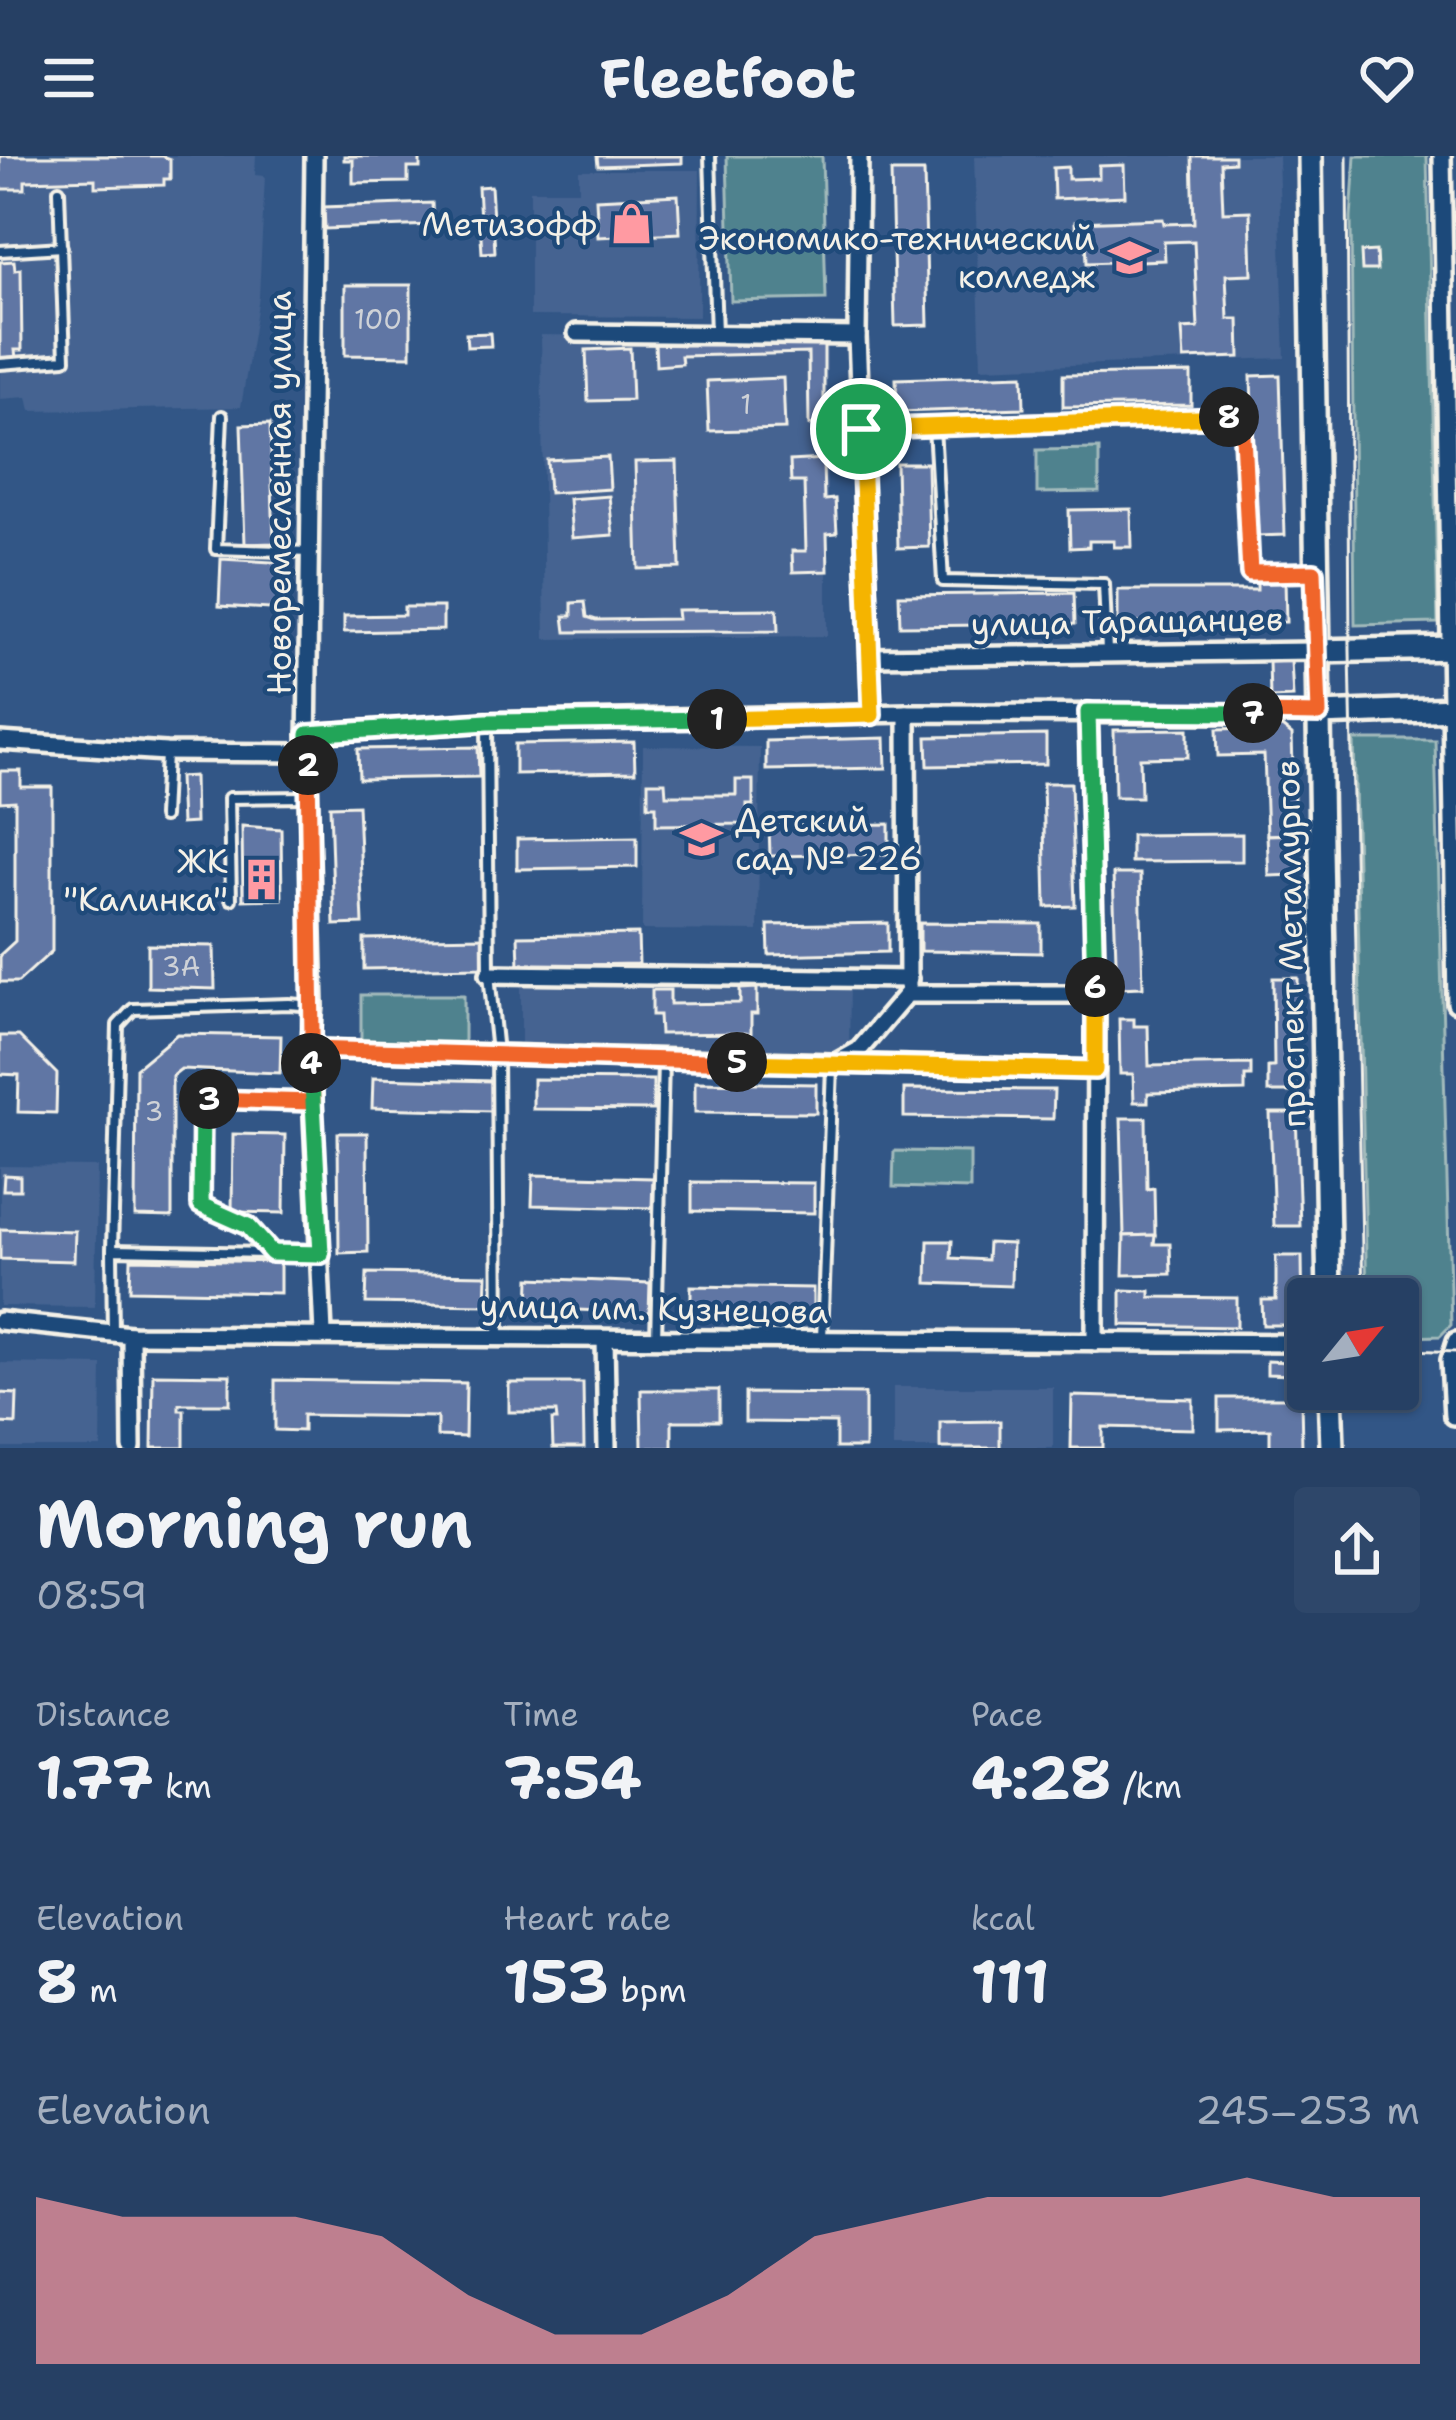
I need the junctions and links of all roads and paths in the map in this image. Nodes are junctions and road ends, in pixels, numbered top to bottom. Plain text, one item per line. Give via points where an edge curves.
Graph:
1 (314, 156) edge
2 (710, 156) edge
3 (859, 156) edge
4 (1310, 156) edge
5 (1442, 156) edge
6 (59, 190) dead end
7 (62, 248) junction
8 (0, 251) edge
9 (577, 333) dead end
10 (716, 335) junction
11 (857, 336) junction
12 (1450, 340) edge
13 (0, 364) edge
14 (222, 416) dead end
15 (934, 427) junction
16 (861, 429) junction
17 (1451, 435) edge
18 (312, 552) junction
19 (1314, 572) junction
20 (1453, 648) edge
21 (1315, 651) junction
22 (1107, 654) junction
23 (871, 657) junction
24 (1453, 709) edge
25 (1088, 712) junction
26 (907, 713) junction
27 (1319, 714) junction
28 (872, 715) junction
29 (487, 722) junction
30 (308, 734) junction
31 (0, 741) edge
32 (166, 752) junction
33 (307, 754) junction
34 (308, 796) junction
35 (163, 817) dead end
36 (230, 899) dead end
37 (490, 974) junction
38 (908, 987) junction
39 (1096, 994) junction
40 (1456, 1003) edge
41 (314, 1006) junction
42 (310, 1049) junction
43 (497, 1053) junction
44 (663, 1059) junction
45 (832, 1066) junction
46 (1095, 1070) junction
47 (313, 1102) junction
48 (112, 1250) junction
49 (272, 1253) junction
50 (321, 1254) junction
51 (1329, 1278) edge
52 (0, 1321) edge
53 (122, 1334) junction
54 (323, 1334) junction
55 (499, 1336) junction
56 (605, 1339) junction
57 (656, 1339) junction
58 (822, 1341) junction
59 (1456, 1341) edge
60 (1095, 1342) junction
61 (1287, 1343) edge
62 (1331, 1410) edge
63 (1453, 1416) dead end
64 (132, 1448) edge
65 (607, 1448) edge
66 (1332, 1448) edge

1 - 18 street, Новоремесленная улица
2 - 10 lane
3 - 11 street
4 - 19 main road, проспект Металлургов
5 - 12 street
6 - 7 lane
7 - 8 lane
7 - 13 lane via 65,359
9 - 10 street
10 - 11 street
11 - 16 street
12 - 17 street
14 - 18 lane via 216,549
15 - 16 lane
15 - 19 lane via 1242,416 1250,573
15 - 22 lane via 944,581 1104,584
16 - 23 street
17 - 20 street
18 - 30 street, Новоремесленная улица
19 - 21 main road, проспект Металлургов
20 - 21 main road, улица Таращанцев
20 - 24 street
21 - 22 street, улица Таращанцев
21 - 27 main road, проспект Металлургов
22 - 23 street, улица Таращанцев
23 - 28 street
24 - 27 main road
24 - 40 street
25 - 26 street
25 - 27 street
25 - 39 street
26 - 28 street
26 - 38 street
27 - 51 main road, проспект Металлургов
28 - 29 street
29 - 30 street
29 - 37 lane
30 - 33 street, Новоремесленная улица
31 - 32 street
32 - 33 street
32 - 35 lane
33 - 34 street, Новоремесленная улица
34 - 36 lane via 229,797
34 - 41 street, Новоремесленная улица
37 - 38 street
37 - 43 lane
38 - 39 street
38 - 45 street via 859,1050
39 - 46 street
41 - 42 street, Новоремесленная улица
41 - 48 lane via 133,1009 118,1025
42 - 43 street
42 - 47 street, Новоремесленная улица
43 - 44 street
43 - 55 lane
44 - 45 street
44 - 57 lane
45 - 46 street
45 - 58 lane
46 - 60 street
47 - 49 lane via 202,1099 201,1205 248,1226
47 - 50 street, Новоремесленная улица
48 - 49 lane
48 - 53 lane
49 - 50 lane
50 - 54 street, Новоремесленная улица
52 - 53 street, улица им. Кузнецова
53 - 54 street, улица им. Кузнецова
53 - 64 street
54 - 55 street, улица им. Кузнецова
55 - 56 street, улица им. Кузнецова
56 - 57 street, улица им. Кузнецова
56 - 65 street
57 - 58 street, улица им. Кузнецова
58 - 60 street, улица им. Кузнецова
59 - 63 street
60 - 61 street, улица им. Кузнецова
62 - 66 main road

